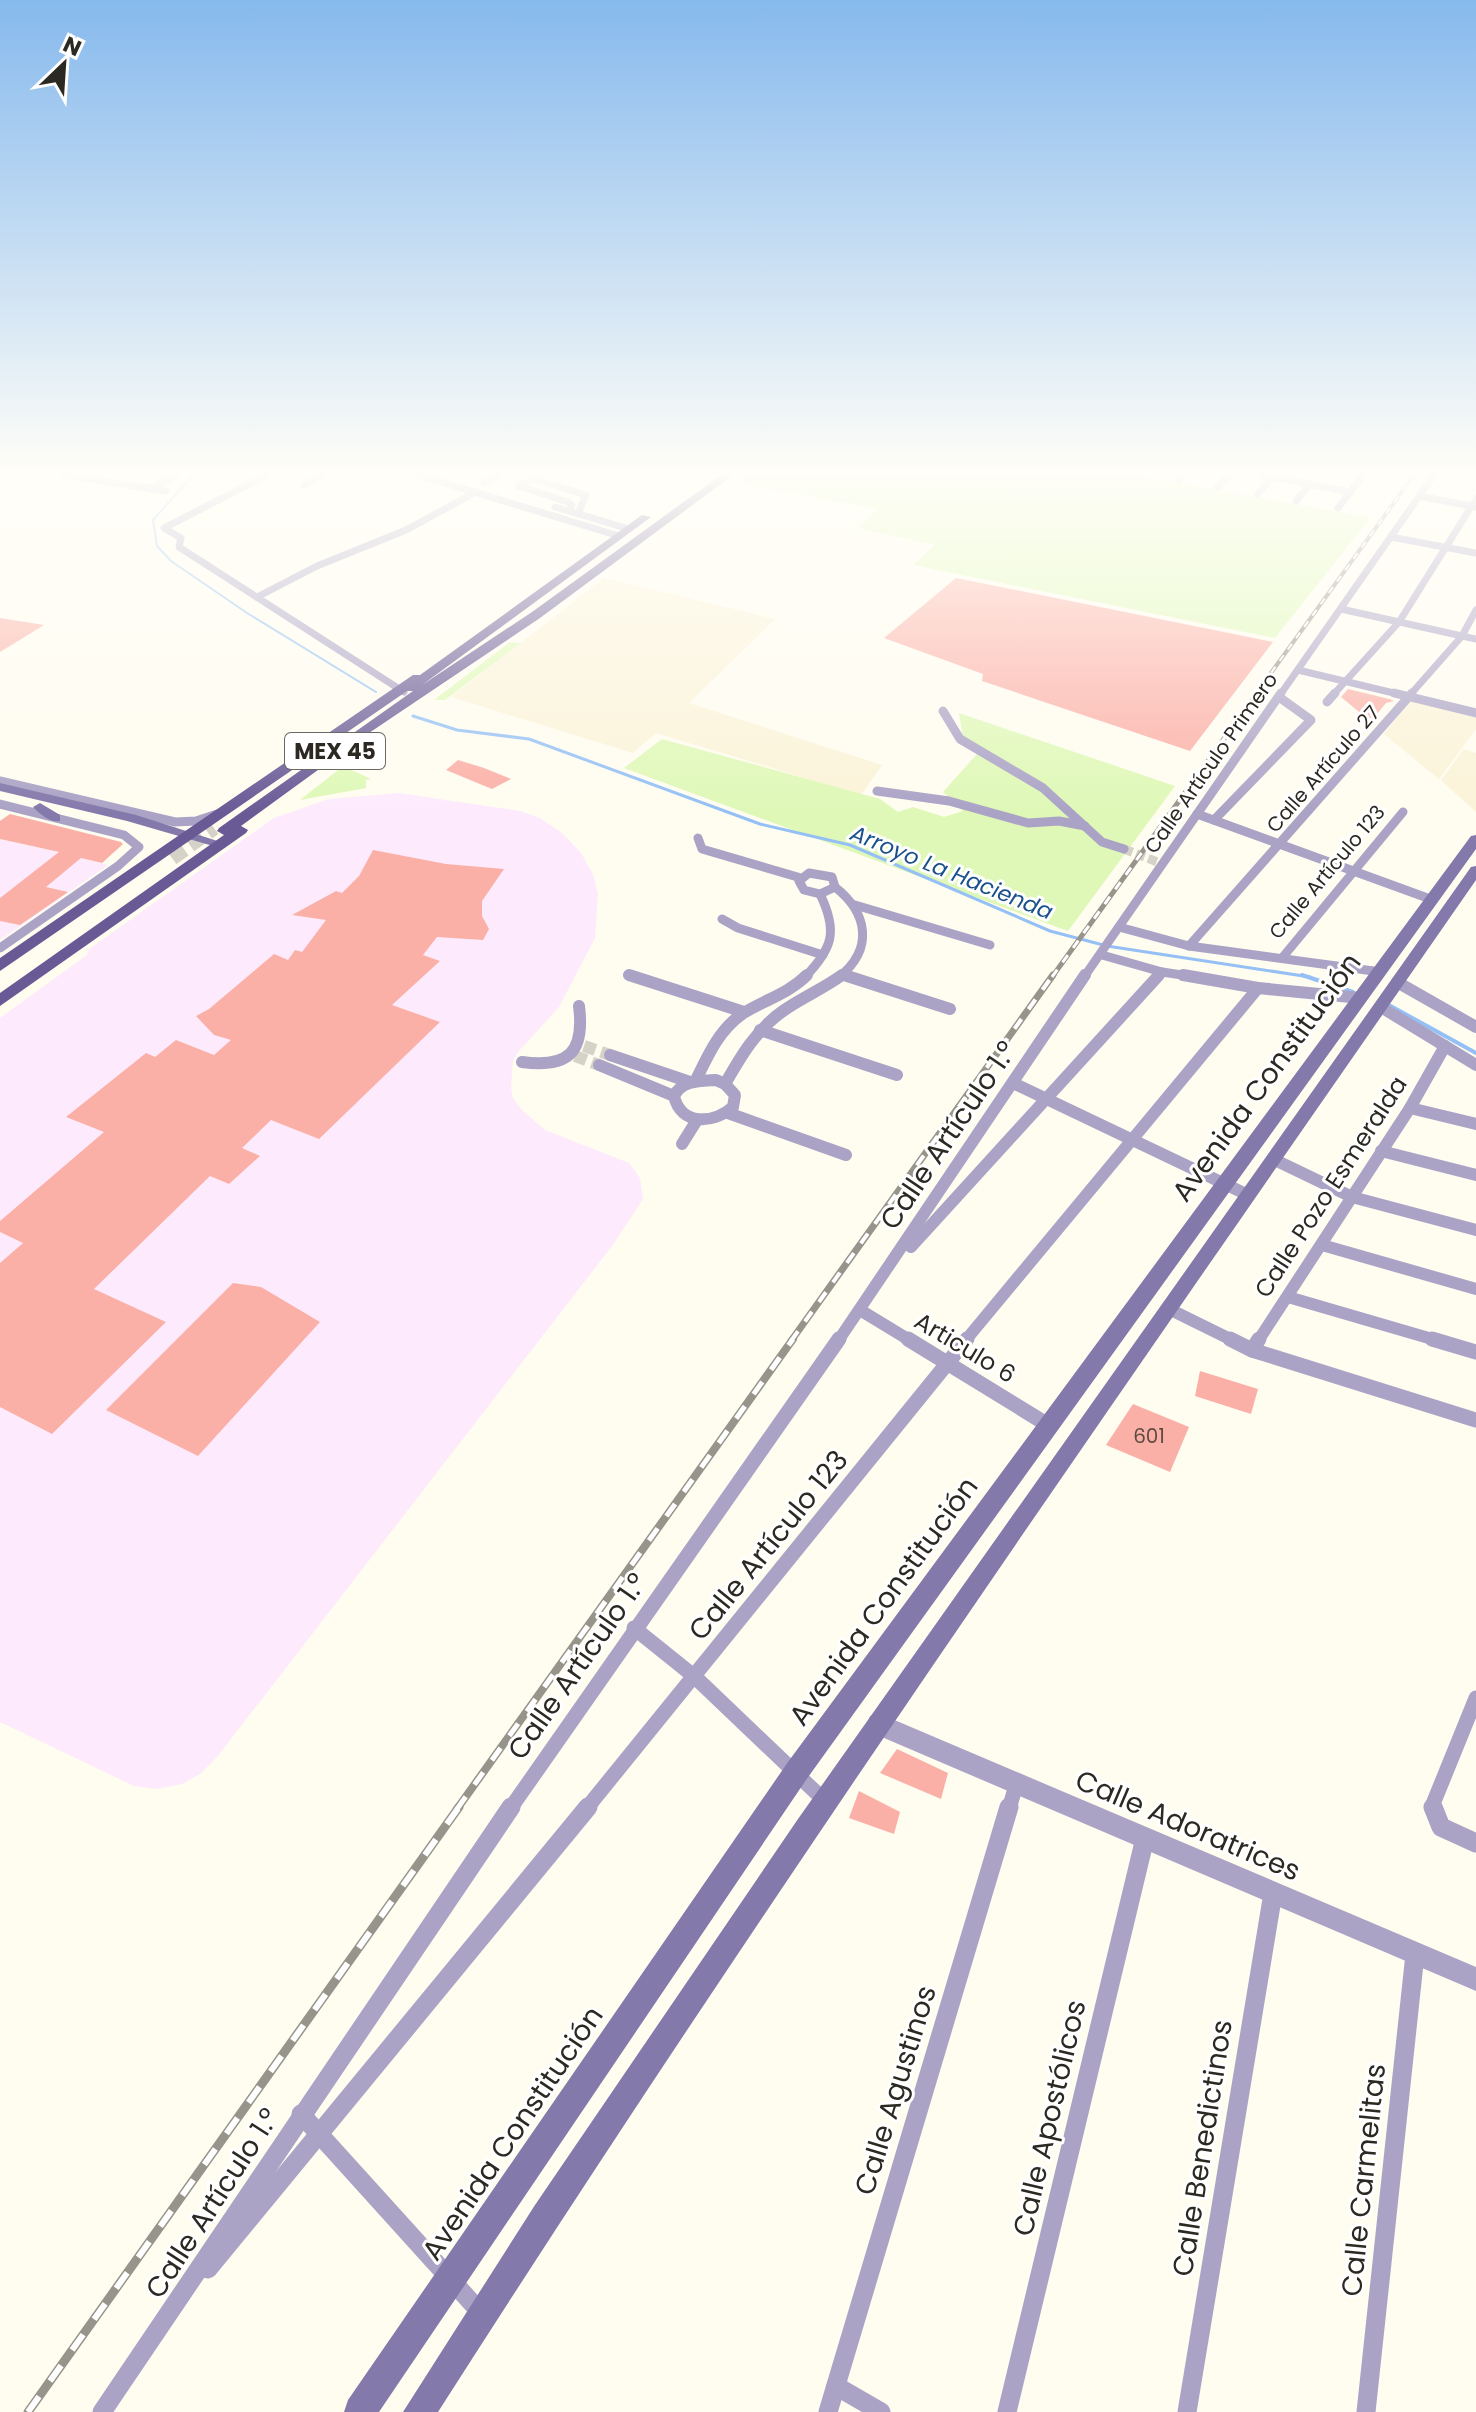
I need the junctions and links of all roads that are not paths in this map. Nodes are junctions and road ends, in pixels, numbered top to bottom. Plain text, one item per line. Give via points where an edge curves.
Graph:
1 (242, 588) edge
2 (275, 588) edge
3 (546, 588) edge
4 (572, 588) edge
5 (1356, 588) edge
6 (1421, 588) edge
7 (257, 597) junction
8 (1341, 609) junction
9 (1476, 610) edge
10 (1399, 622) junction
11 (1462, 636) junction
12 (1476, 639) edge
13 (1298, 670) junction
14 (1344, 682) junction
15 (401, 691) junction
16 (1279, 697) junction
17 (1409, 697) junction
18 (1327, 702) dead end
19 (943, 711) dead end
20 (1476, 713) edge
21 (1228, 770) junction
22 (1253, 779) junction
23 (0, 784) edge
24 (35, 790) junction
25 (877, 791) dead end
26 (19, 792) junction
27 (0, 797) edge
28 (0, 804) edge
29 (40, 807) junction
30 (1403, 812) dead end
31 (220, 813) junction
32 (1197, 814) junction
33 (127, 815) junction
34 (55, 818) junction
35 (1214, 820) junction
36 (1087, 826) junction
37 (698, 838) dead end
38 (217, 839) junction
39 (1476, 839) edge
40 (1281, 844) junction
41 (180, 849) junction
42 (1124, 849) tunnel mouth
43 (1353, 870) junction
44 (1475, 875) edge
45 (801, 878) junction
46 (117, 884) junction
47 (835, 887) junction
48 (820, 894) junction
49 (1433, 900) junction
50 (66, 903) junction
51 (855, 905) junction
52 (722, 919) dead end
53 (1119, 927) junction
54 (990, 945) dead end
55 (1189, 946) junction
56 (0, 948) edge
57 (1103, 952) junction
58 (823, 955) junction
59 (1282, 958) junction
60 (0, 966) edge
61 (1162, 972) junction
62 (628, 975) dead end
63 (843, 975) junction
64 (1258, 988) junction
65 (0, 989) edge
66 (789, 990) junction
67 (1379, 991) junction
68 (801, 998) junction
69 (579, 1006) dead end
70 (950, 1009) dead end
71 (744, 1012) junction
72 (1474, 1022) edge
73 (760, 1030) junction
74 (1445, 1046) junction
75 (610, 1055) tunnel mouth
76 (527, 1064) dead end
77 (599, 1065) tunnel mouth
78 (1476, 1065) edge
79 (897, 1075) dead end
80 (693, 1081) junction
81 (725, 1084) junction
82 (1015, 1084) junction
83 (674, 1096) junction
84 (1049, 1099) junction
85 (1410, 1108) junction
86 (728, 1113) junction
87 (697, 1120) junction
88 (1476, 1124) edge
89 (1132, 1141) junction
90 (682, 1144) dead end
91 (1381, 1151) junction
92 (846, 1155) dead end
93 (1273, 1159) junction
94 (1476, 1175) edge
95 (1224, 1183) junction
96 (1248, 1195) junction
97 (1352, 1197) junction
98 (1476, 1230) edge
99 (1322, 1245) junction
100 (884, 1276) junction
101 (1476, 1289) edge
102 (1288, 1297) junction
103 (1167, 1308) junction
104 (860, 1310) junction
105 (1252, 1350) junction
106 (1476, 1352) edge
107 (948, 1362) junction
108 (1476, 1420) edge
109 (1048, 1425) junction
110 (634, 1628) junction
111 (695, 1677) junction
112 (1476, 1698) edge
113 (878, 1724) junction
114 (1470, 1731) edge
115 (797, 1771) junction
116 (1016, 1785) junction
117 (825, 1801) junction
118 (1145, 1838) junction
119 (1476, 1843) edge
120 (1273, 1893) junction
121 (1415, 1954) junction
122 (1476, 1979) edge
123 (301, 2114) junction
124 (317, 2135) junction
125 (449, 2279) junction
126 (482, 2313) junction
127 (168, 2318) junction
128 (836, 2386) junction
129 (102, 2412) edge
130 (360, 2412) edge
131 (419, 2412) edge
132 (828, 2412) edge
133 (881, 2412) edge
134 (1007, 2412) edge
135 (1187, 2412) edge
136 (1366, 2412) edge

1 - 7 street
2 - 7 street
3 - 15 main road
4 - 38 main road via 385,726
5 - 8 street, Calle Artículo Primero
6 - 10 street
7 - 15 street
8 - 10 street
8 - 13 street, Calle Artículo Primero
9 - 11 street, Calle Artículo 27
10 - 11 street
10 - 14 street
11 - 12 street
11 - 17 street, Calle Artículo 27
13 - 14 street
13 - 16 street, Calle Artículo Primero
14 - 17 street
14 - 18 street
15 - 31 main road
15 - 38 main road, MEX 45
16 - 21 street, Calle Artículo Primero
16 - 22 street via 1311,720
17 - 20 street
17 - 40 street, Calle Artículo 27
19 - 36 street via 960,739 1043,788
21 - 22 street
21 - 32 street, Calle Artículo Primero
22 - 35 street
23 - 24 street
23 - 26 main road
24 - 26 main road
24 - 33 street
25 - 36 street via 949,801 1028,823
26 - 33 main road
27 - 29 main road
28 - 34 street
29 - 34 main road
29 - 41 main road
30 - 43 street, Calle Artículo 123
31 - 33 street via 175,822
31 - 41 main road
32 - 35 street
32 - 53 street, Calle Artículo Primero
33 - 41 main road
34 - 50 street via 124,835 139,850
35 - 40 street
36 - 42 street via 1102,842
37 - 45 street via 702,849
38 - 41 main road
38 - 65 main road
39 - 49 main road, Avenida Constitución
40 - 43 street
40 - 55 street, Calle Artículo 27
41 - 46 main road
41 - 65 main road
43 - 49 street
43 - 59 street, Calle Artículo 123
44 - 67 main road, Avenida Constitución
45 - 47 street via 816,872 835,880
45 - 48 street via 800,887
46 - 50 main road
46 - 60 main road
47 - 48 street
47 - 51 street
48 - 58 street via 832,934
49 - 67 main road, Avenida Constitución
50 - 56 street
51 - 54 street
51 - 63 street via 863,937
52 - 58 street
53 - 55 street
53 - 57 street, Calle Artículo Primero
55 - 59 street
57 - 61 street
57 - 82 street, Calle Artículo 1.º
58 - 66 street
59 - 67 street
61 - 64 street
61 - 84 street
62 - 71 street
63 - 68 street
63 - 70 street
64 - 67 street
64 - 89 street, Calle Artículo 123
66 - 68 street
66 - 71 street
67 - 72 street
67 - 74 street
67 - 93 main road, Avenida Constitución
67 - 95 main road, Avenida Constitución
68 - 73 street
69 - 76 street via 583,1035 578,1050 549,1064
71 - 80 street via 711,1048
73 - 79 street
73 - 81 street via 746,1044
74 - 78 street
74 - 85 street, Calle Pozo Esmeralda
75 - 80 street
77 - 83 street
80 - 81 street
80 - 83 street
81 - 86 street via 736,1101
82 - 84 street
82 - 100 street, Calle Artículo 1.º
83 - 87 street via 679,1111
84 - 89 street
84 - 100 street
85 - 88 street
85 - 91 street, Calle Pozo Esmeralda
86 - 87 street
86 - 92 street
87 - 90 street
89 - 95 street
89 - 107 street, Calle Artículo 123
91 - 94 street
91 - 97 street, Calle Pozo Esmeralda
93 - 96 main road, Avenida Constitución
93 - 97 street
95 - 96 street
95 - 109 main road, Avenida Constitución
96 - 103 main road, Avenida Constitución
97 - 98 street
97 - 99 street, Calle Pozo Esmeralda
99 - 101 street
99 - 102 street, Calle Pozo Esmeralda
100 - 104 street, Calle Artículo 1.º
102 - 105 street, Calle Pozo Esmeralda
102 - 106 street
103 - 105 street
103 - 113 main road, Avenida Constitución
104 - 107 street, Articulo 6
104 - 110 street, Calle Artículo 1.º
105 - 108 street
107 - 109 street, Articulo 6
107 - 111 street, Calle Artículo 123
109 - 115 main road, Avenida Constitución
110 - 111 street
110 - 123 street, Calle Artículo 1.º
111 - 115 street
111 - 124 street, Calle Artículo 123
112 - 114 street
113 - 116 street, Calle Adoratrices
113 - 117 main road, Avenida Constitución
114 - 119 street via 1433,1804 1438,1827
115 - 117 street
115 - 125 main road, Avenida Constitución
116 - 118 street, Calle Adoratrices
116 - 128 street, Calle Agustinos
117 - 126 main road, Avenida Constitución
118 - 120 street, Calle Adoratrices
118 - 134 street, Calle Apostólicos
120 - 121 street, Calle Adoratrices
120 - 135 street, Calle Benedictinos
121 - 122 street, Calle Adoratrices
121 - 136 street, Calle Carmelitas
123 - 124 street
123 - 127 street, Calle Artículo 1.º
124 - 125 street
124 - 127 street, Calle Artículo 123
125 - 126 street
125 - 130 main road, Avenida Constitución
126 - 131 main road, Avenida Constitución
127 - 129 street, Calle Artículo 1.º
128 - 132 street, Calle Agustinos
128 - 133 street

